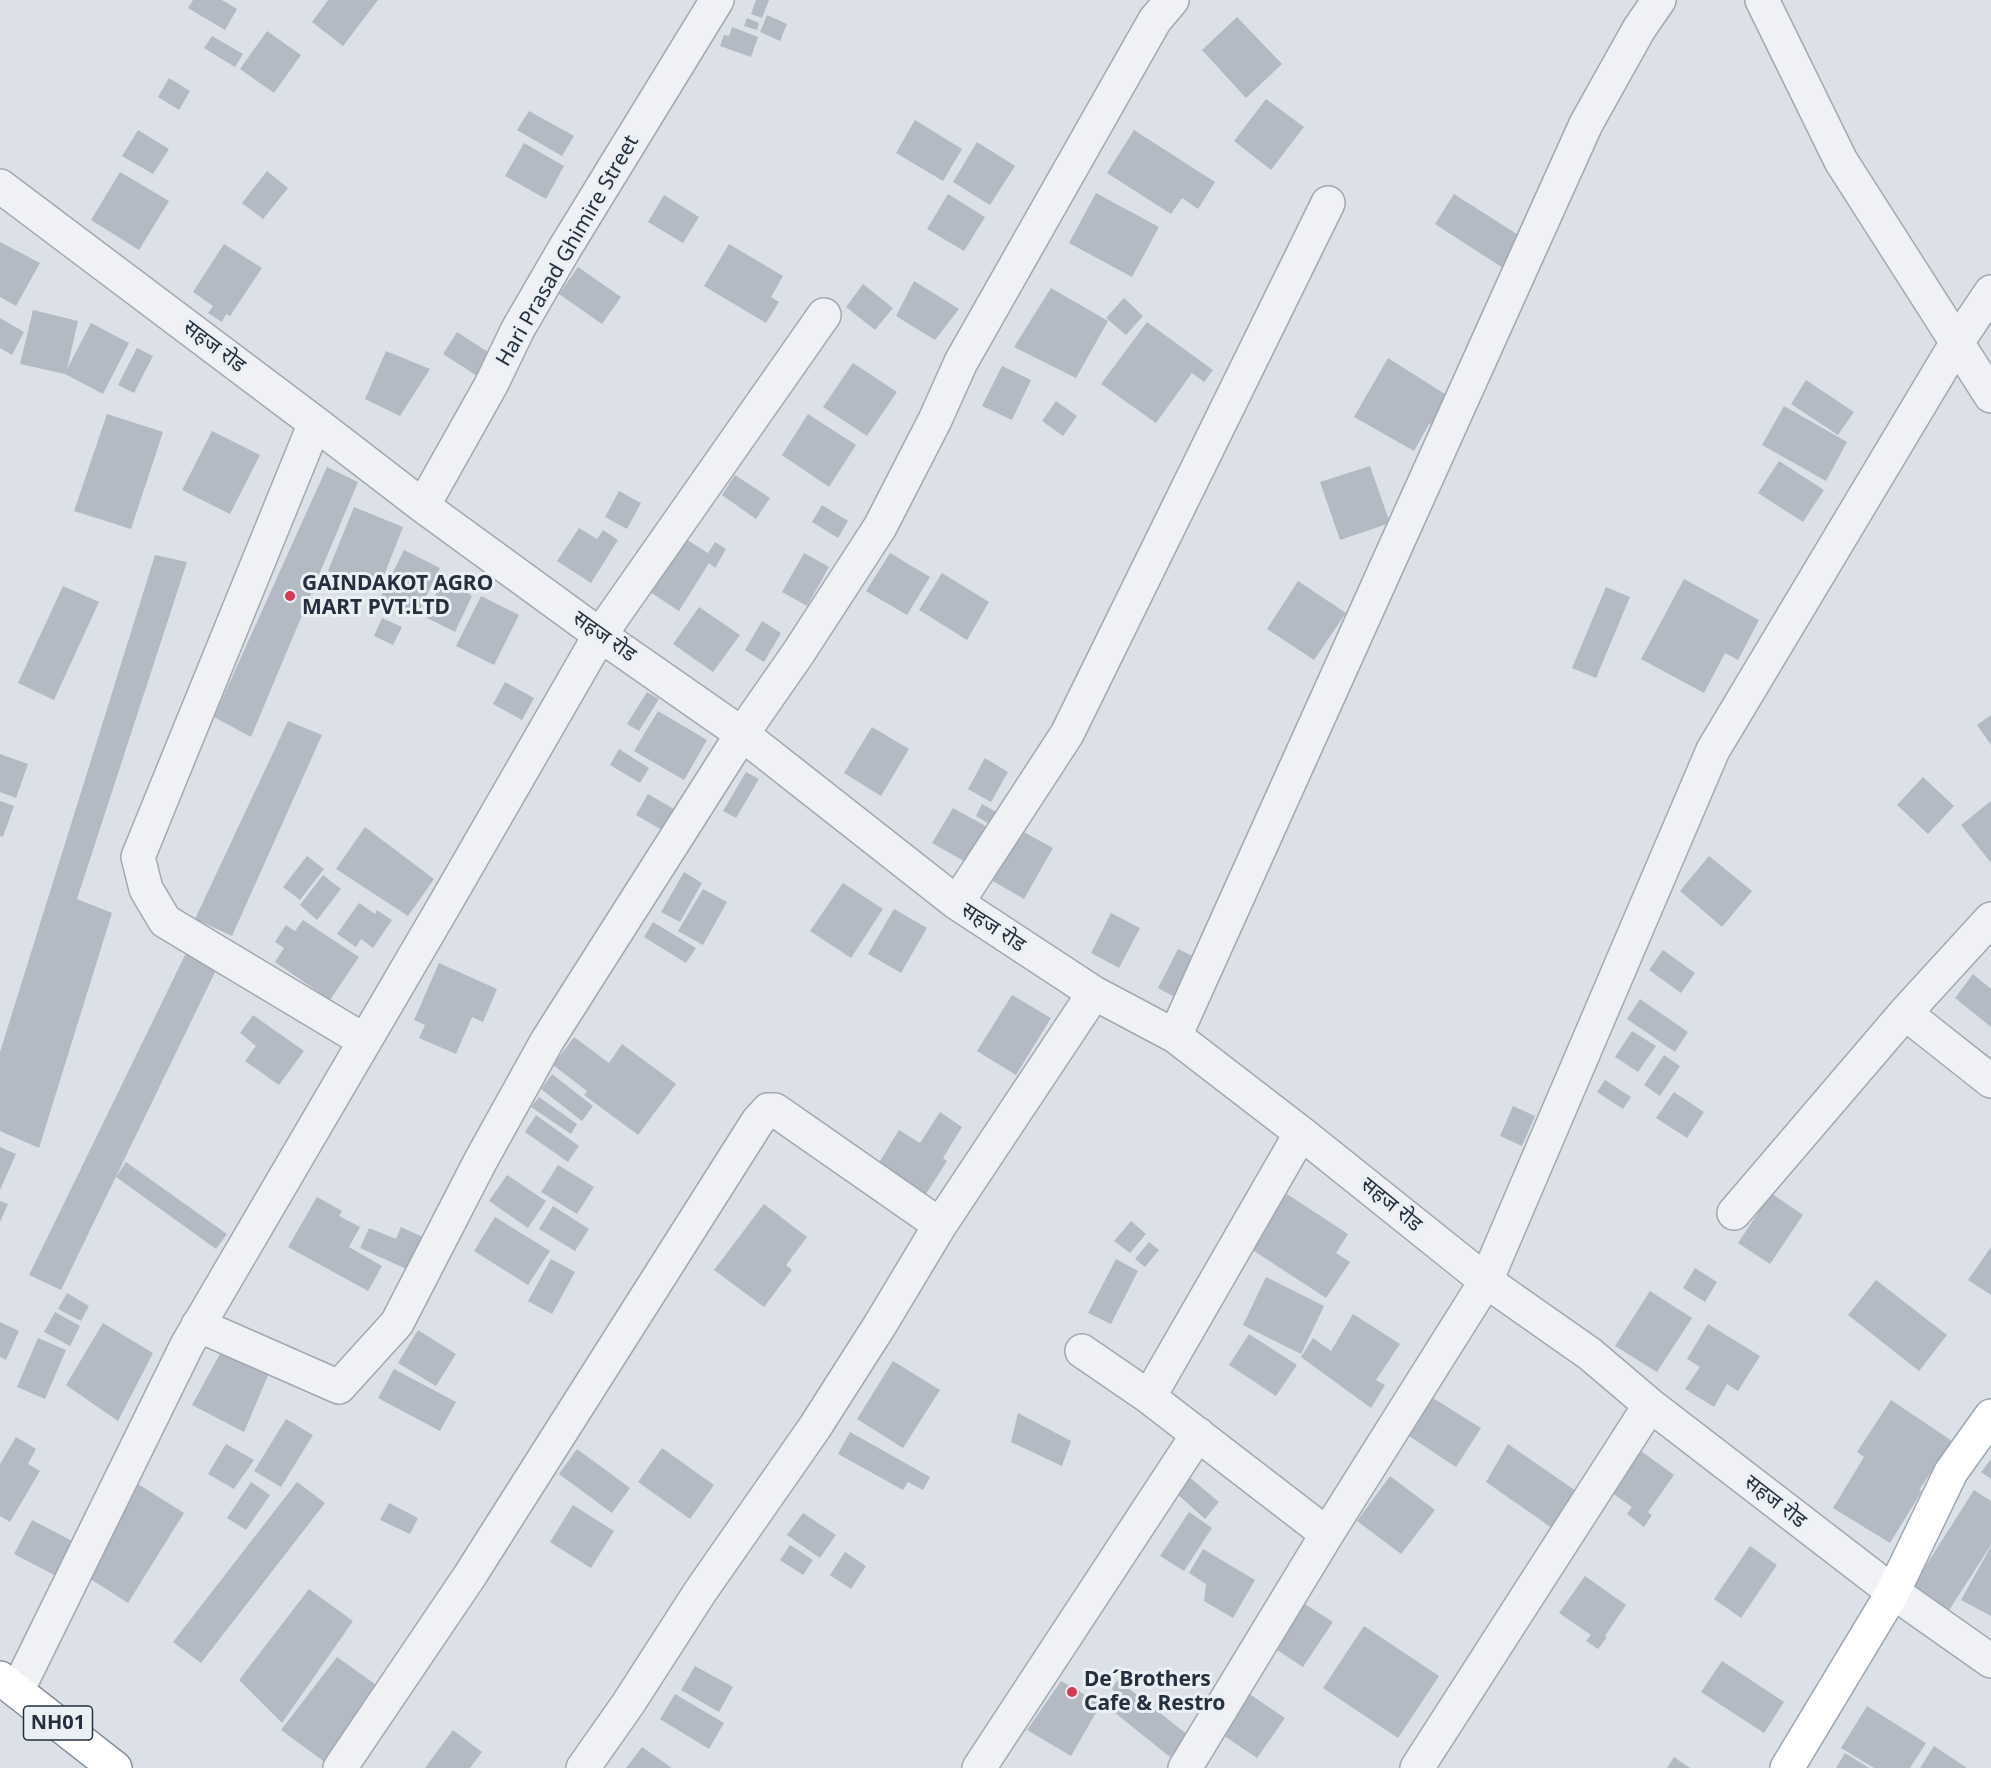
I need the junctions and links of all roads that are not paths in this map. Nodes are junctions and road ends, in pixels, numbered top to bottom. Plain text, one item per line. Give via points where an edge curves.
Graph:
1 (717, 0) edge
2 (1172, 0) edge
3 (1659, 0) edge
4 (1761, 0) edge
5 (0, 186) edge
6 (1328, 203) dead end
7 (1991, 292) edge
8 (824, 315) dead end
9 (1956, 344) junction
10 (1991, 396) edge
11 (315, 423) junction
12 (423, 506) junction
13 (600, 634) junction
14 (742, 734) junction
15 (957, 903) junction
16 (1991, 919) edge
17 (1094, 993) junction
18 (1905, 1013) junction
19 (1175, 1036) junction
20 (365, 1041) junction
21 (1991, 1081) edge
22 (1301, 1133) junction
23 (1734, 1213) dead end
24 (940, 1225) junction
25 (1486, 1281) junction
26 (198, 1325) junction
27 (1082, 1352) dead end
28 (1149, 1397) junction
29 (1650, 1405) junction
30 (1991, 1416) edge
31 (1198, 1434) junction
32 (1327, 1534) junction
33 (1893, 1592) junction
34 (1991, 1661) edge
35 (8, 1684) edge
36 (115, 1768) edge
37 (340, 1768) edge
38 (583, 1768) edge
39 (979, 1768) edge
40 (1185, 1768) edge
41 (1417, 1768) edge
42 (1787, 1768) edge

1 - 12 street, Hari Prasad Ghimire Street via 565,248
2 - 14 street via 1155,20 961,362 880,527
3 - 19 street via 1586,124
4 - 9 street via 1841,161
5 - 11 street, सहज रोड
6 - 15 street via 1067,734
7 - 9 street
8 - 13 street
9 - 10 street
9 - 25 street via 1713,750
11 - 12 street, सहज रोड
11 - 20 street via 138,857 146,889 165,921
12 - 13 street, सहज रोड
13 - 14 street, सहज रोड
13 - 20 street
14 - 15 street, सहज रोड
14 - 26 street via 547,1041 397,1323 339,1387
15 - 17 street, सहज रोड
16 - 18 street
17 - 19 street, सहज रोड
17 - 24 street
18 - 21 street
18 - 23 street
19 - 22 street, सहज रोड
20 - 26 street
22 - 25 street, सहज रोड
22 - 28 street
24 - 37 street via 775,1110 768,1110 469,1577
24 - 38 street via 815,1428
25 - 29 street, सहज रोड via 1590,1354
25 - 32 street
26 - 35 street
27 - 28 street
28 - 31 street
29 - 33 street, सहज रोड
29 - 41 street
30 - 33 main road via 1951,1472
31 - 32 street
31 - 39 street
32 - 40 street
33 - 34 street, सहज रोड
33 - 42 main road
35 - 36 main road, NH01

